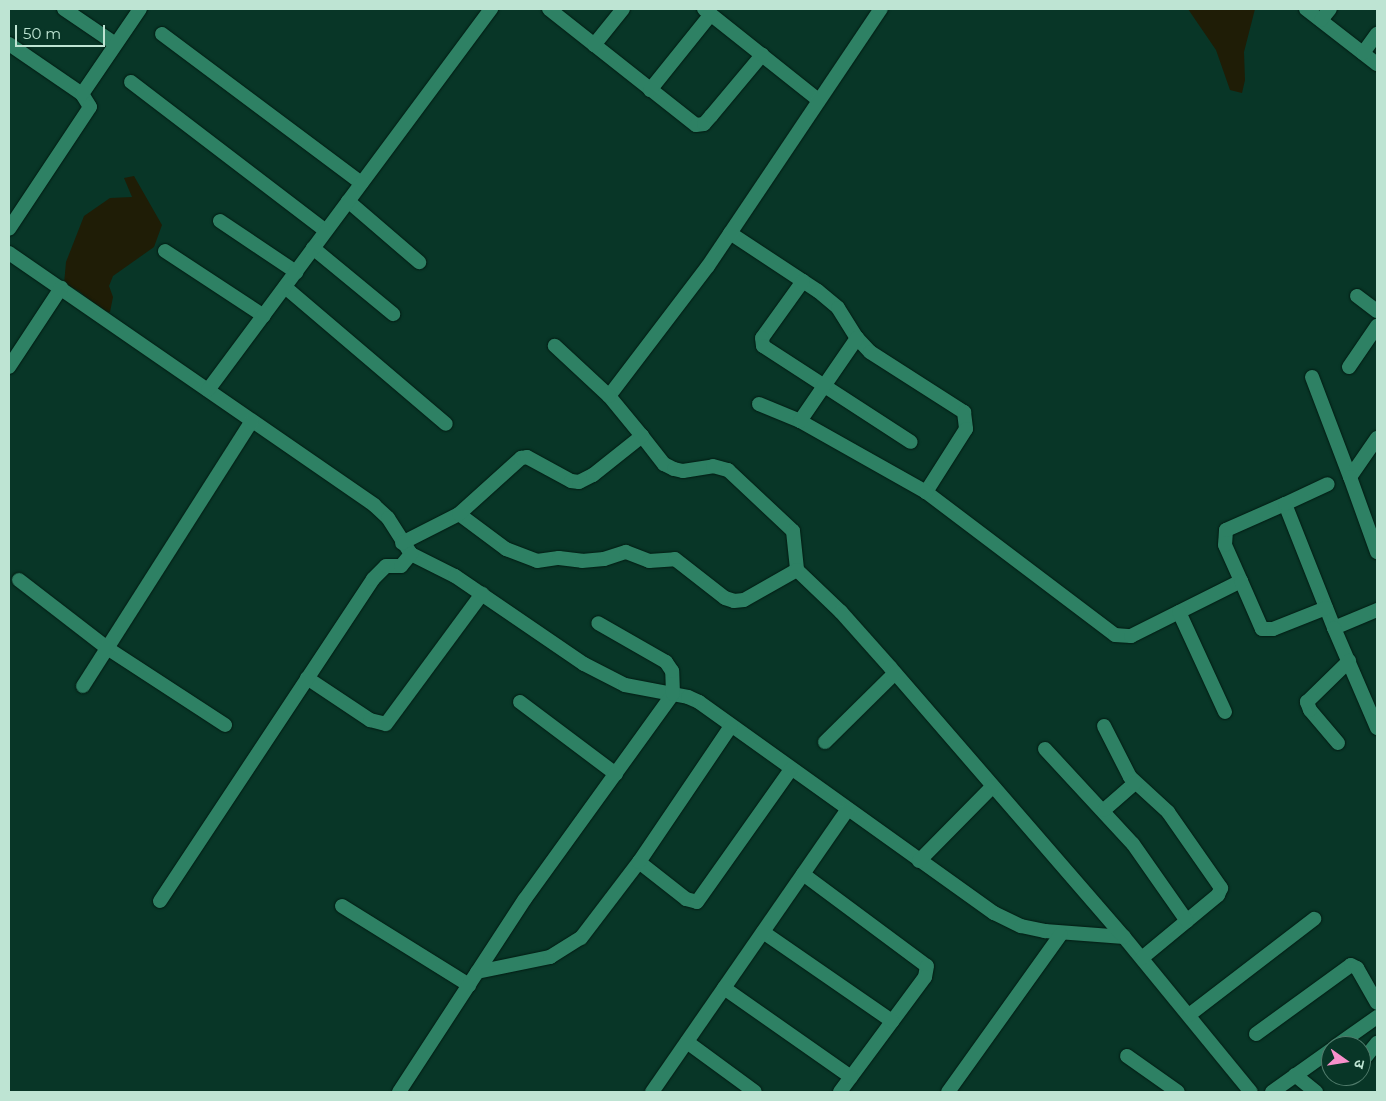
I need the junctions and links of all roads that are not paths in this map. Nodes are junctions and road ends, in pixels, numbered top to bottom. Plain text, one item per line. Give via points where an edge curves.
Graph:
1 (64, 9) edge
2 (140, 9) edge
3 (491, 9) edge
4 (549, 9) edge
5 (623, 9) edge
6 (881, 9) edge
7 (1306, 9) edge
8 (1330, 9) edge
9 (708, 12) edge
10 (1321, 20) junction
11 (162, 34) dead end
12 (1377, 34) edge
13 (114, 43) junction
14 (9, 44) edge
15 (594, 45) junction
16 (1363, 53) junction
17 (762, 55) junction
18 (1377, 64) edge
19 (131, 82) dead end
20 (650, 90) junction
21 (82, 94) junction
22 (817, 99) junction
23 (361, 184) junction
24 (348, 201) junction
25 (220, 221) dead end
26 (9, 229) edge
27 (326, 231) junction
28 (730, 232) junction
29 (313, 248) junction
30 (165, 250) dead end
31 (9, 253) edge
32 (419, 262) dead end
33 (296, 272) junction
34 (803, 281) junction
35 (285, 287) junction
36 (60, 288) junction
37 (1357, 296) dead end
38 (1377, 311) edge
39 (393, 314) dead end
40 (264, 316) junction
41 (1377, 326) edge
42 (857, 338) junction
43 (555, 346) dead end
44 (9, 367) edge
45 (1349, 367) dead end
46 (1312, 377) dead end
47 (824, 385) junction
48 (208, 390) junction
49 (609, 396) junction
50 (759, 404) dead end
51 (252, 421) junction
52 (800, 421) junction
53 (446, 424) dead end
54 (642, 436) junction
55 (1377, 438) edge
56 (911, 442) dead end
57 (1350, 477) junction
58 (1328, 484) dead end
59 (926, 492) junction
60 (1285, 504) junction
61 (459, 514) junction
62 (407, 548) junction
63 (1377, 552) edge
64 (797, 570) junction
65 (19, 580) dead end
66 (1241, 581) junction
67 (482, 594) junction
68 (1326, 608) junction
69 (1377, 610) edge
70 (1179, 612) junction
71 (598, 623) dead end
72 (1334, 628) junction
73 (107, 648) junction
74 (1348, 661) junction
75 (895, 673) junction
76 (307, 678) junction
77 (82, 686) dead end
78 (673, 694) junction
79 (520, 702) dead end
80 (1225, 712) dead end
81 (225, 725) dead end
82 (731, 726) junction
83 (1104, 726) dead end
84 (1377, 728) edge
85 (825, 742) dead end
86 (1338, 743) dead end
87 (1045, 749) dead end
88 (791, 769) junction
89 (616, 774) junction
90 (1134, 783) junction
91 (993, 786) junction
92 (847, 810) junction
93 (1104, 810) junction
94 (920, 861) junction
95 (639, 862) junction
96 (803, 874) junction
97 (160, 901) dead end
98 (342, 906) dead end
99 (1314, 919) dead end
100 (1187, 921) junction
101 (763, 932) junction
102 (1061, 934) junction
103 (1124, 937) junction
104 (1142, 958) junction
105 (477, 972) junction
106 (469, 985) junction
107 (1373, 986) edge
108 (724, 988) junction
109 (1377, 1003) edge
110 (1189, 1015) junction
111 (1377, 1017) edge
112 (892, 1021) junction
113 (1256, 1034) dead end
114 (1350, 1036) edge
115 (687, 1042) junction
116 (1127, 1056) dead end
117 (1321, 1057) edge
118 (1295, 1075) junction
119 (851, 1077) junction
120 (399, 1092) edge
121 (652, 1092) edge
122 (755, 1092) edge
123 (840, 1092) edge
124 (948, 1092) edge
125 (1178, 1092) edge
126 (1251, 1092) edge
127 (1272, 1092) edge
128 (1316, 1092) edge

1 - 13 street
2 - 13 street
3 - 23 street
4 - 15 street
5 - 15 street
6 - 22 street
7 - 10 street
8 - 10 street
9 - 17 street
9 - 20 street
10 - 16 street
11 - 23 street
12 - 16 street
13 - 21 street
14 - 21 street
15 - 20 street
16 - 18 street
17 - 20 street via 704,124 689,122
17 - 22 street
19 - 27 street
21 - 26 street via 90,107 87,116
22 - 28 street
23 - 24 street
24 - 27 street
24 - 32 street
25 - 33 street
27 - 29 street
28 - 34 street
28 - 49 street
29 - 33 street
29 - 39 street
30 - 40 street
31 - 36 street
33 - 35 street
34 - 42 street via 838,308
34 - 47 street via 761,342
35 - 40 street
35 - 53 street
36 - 44 street
36 - 48 street
37 - 38 street
40 - 48 street
41 - 45 street
42 - 47 street
42 - 59 street via 870,352 964,412 966,429
43 - 49 street
46 - 57 street
47 - 52 street
47 - 56 street
48 - 51 street
49 - 54 street
50 - 52 street
51 - 62 street via 374,505 388,518
51 - 73 street
52 - 59 street
54 - 61 street via 593,475 579,482 527,457 521,458
54 - 64 street via 664,464 674,469 713,466 728,470 793,530
55 - 57 street
57 - 63 street
58 - 60 street
59 - 70 street via 1115,635 1131,636
60 - 66 street via 1226,530 1224,544
60 - 68 street
61 - 62 street
61 - 64 street via 506,548 537,561 604,559 626,552 649,562 675,559 725,598 734,601 744,600
62 - 67 street
62 - 76 street via 401,566 386,566 372,579
64 - 75 street via 841,612
65 - 73 street
66 - 68 street via 1262,629 1273,629
66 - 70 street
67 - 76 street via 386,724 370,720
67 - 78 street via 604,675 644,691
68 - 72 street
69 - 72 street
70 - 80 street
71 - 78 street via 666,662 672,671
72 - 74 street
73 - 77 street
73 - 81 street
74 - 84 street
74 - 86 street via 1307,702
75 - 85 street
75 - 91 street
76 - 97 street
78 - 82 street via 698,702
78 - 89 street
79 - 89 street
82 - 88 street
82 - 95 street
83 - 90 street via 1121,764
87 - 93 street
88 - 92 street
88 - 95 street via 697,902 686,899
89 - 105 street via 525,899
90 - 93 street
90 - 100 street via 1168,812 1221,888
91 - 94 street
91 - 103 street
92 - 94 street
92 - 96 street
93 - 100 street via 1133,844
94 - 102 street via 994,913 1021,926
95 - 105 street via 594,923 568,948 550,957
96 - 101 street
96 - 112 street via 927,966 925,977
98 - 106 street
99 - 110 street
100 - 104 street
101 - 108 street
101 - 112 street
102 - 103 street
102 - 124 street
103 - 104 street
104 - 110 street
105 - 106 street
106 - 120 street
107 - 109 street
107 - 113 street via 1351,965
108 - 115 street
108 - 119 street
110 - 126 street
111 - 114 street
112 - 119 street
115 - 121 street
115 - 122 street
116 - 125 street
117 - 118 street
118 - 127 street
118 - 128 street
119 - 123 street

